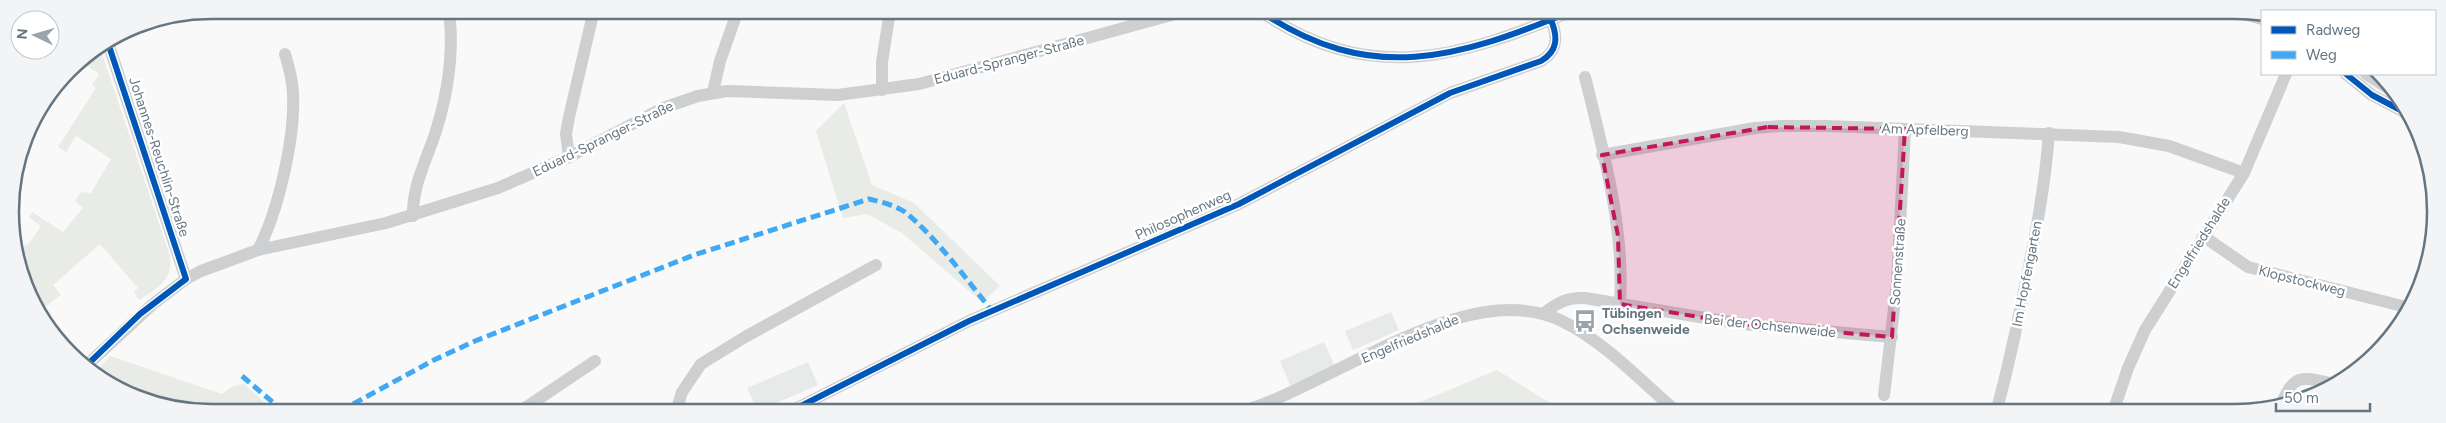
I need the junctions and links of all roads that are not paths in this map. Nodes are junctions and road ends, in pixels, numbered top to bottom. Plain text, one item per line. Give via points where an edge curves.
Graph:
1 (592, 19) edge
2 (735, 19) edge
3 (889, 19) edge
4 (1157, 19) edge
5 (1274, 19) edge
6 (450, 20) dead end
7 (1551, 20) joint
8 (110, 48) edge
9 (285, 54) dead end
10 (2286, 75) edge
11 (2347, 75) edge
12 (1585, 77) dead end
13 (882, 90) junction
14 (714, 92) junction
15 (2397, 108) edge
16 (1904, 129) junction
17 (2049, 133) junction
18 (1602, 154) junction
19 (569, 157) junction
20 (2244, 173) junction
21 (413, 216) junction
22 (2203, 236) junction
23 (258, 250) junction
24 (876, 265) dead end
25 (186, 279) junction
26 (1620, 304) junction
27 (2402, 306) edge
28 (1543, 314) junction
29 (1892, 337) junction
30 (90, 361) edge
31 (595, 361) dead end
32 (2324, 382) edge
33 (1884, 395) dead end
34 (2284, 398) edge
35 (532, 404) edge
36 (678, 404) edge
37 (805, 404) edge
38 (1261, 404) edge
39 (1667, 404) edge
40 (1998, 404) edge
41 (2116, 404) edge

1 - 19 street via 568,117
2 - 14 street via 720,61
3 - 13 street via 882,62
4 - 13 street, Eduard-Spranger-Straße via 956,75
5 - 7 street via 1338,48 1364,55 1406,59 1480,46
6 - 21 street via 452,42 443,101 414,196
7 - 37 street, Philosophenweg via 1556,39 1549,56 1541,61 1448,94 1239,204 969,320
8 - 25 street, Johannes-Reuchlin-Straße
9 - 23 street via 294,95 290,137 283,178 265,238
10 - 20 street, Engelfriedshalde
11 - 15 street via 2372,95
12 - 18 street
13 - 14 street, Eduard-Spranger-Straße via 825,95
14 - 19 street, Eduard-Spranger-Straße via 663,108
16 - 17 street, Am Apfelberg
16 - 18 street, Am Apfelberg via 1768,127
16 - 29 street, Sonnenstraße
17 - 20 street, Am Apfelberg via 2144,141
17 - 40 street, Im Hopfengarten via 2033,246
18 - 26 street via 1618,236
19 - 21 street, Eduard-Spranger-Straße via 498,188
20 - 22 street, Engelfriedshalde
21 - 23 street, Eduard-Spranger-Straße
22 - 27 street, Klopstockweg via 2248,267
22 - 41 street, Engelfriedshalde via 2145,330
23 - 25 street, Eduard-Spranger-Straße
24 - 36 street via 701,364 682,392
25 - 30 street, Eduard-Spranger-Straße via 140,314
26 - 28 street, Bei der Ochsenweide via 1573,298 1563,300
26 - 29 street, Bei der Ochsenweide via 1756,326
28 - 38 street, Engelfriedshalde via 1503,309 1446,322
28 - 39 street, Engelfriedshalde via 1591,340
29 - 33 street, Sonnenstraße
31 - 35 street
32 - 34 street via 2302,378 2287,389

